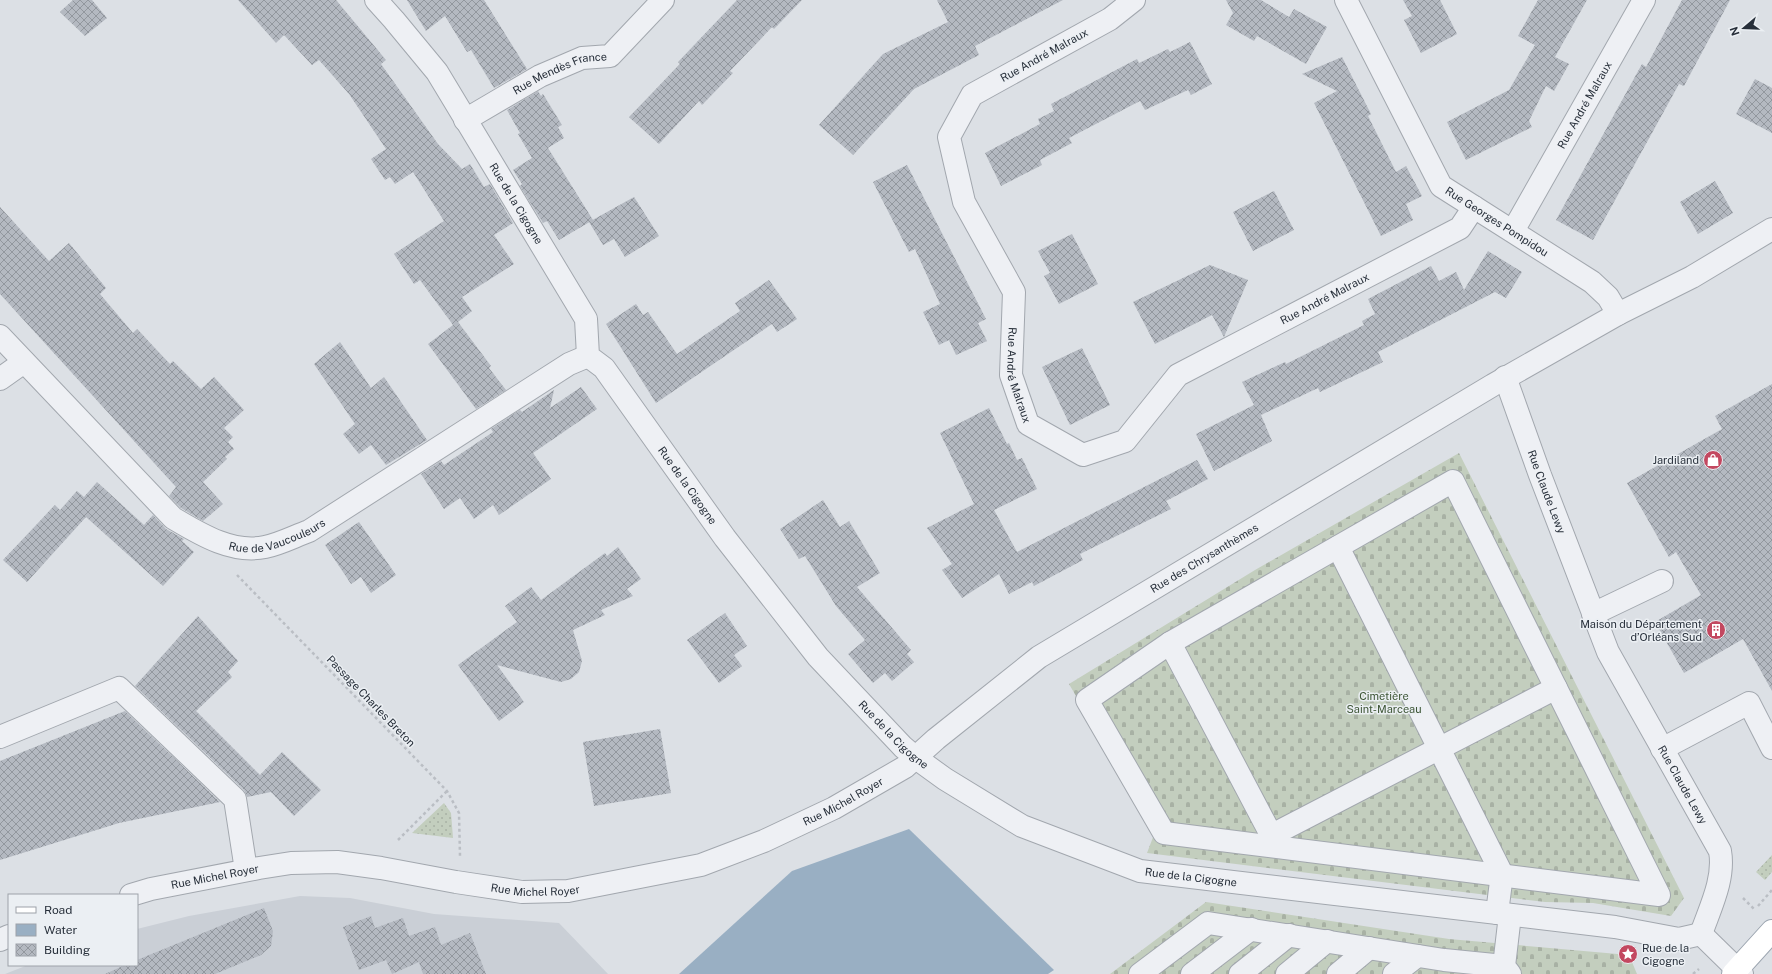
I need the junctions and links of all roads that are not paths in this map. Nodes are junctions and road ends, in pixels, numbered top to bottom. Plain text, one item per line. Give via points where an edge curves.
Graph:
1 (376, 0) edge
2 (663, 0) edge
3 (1134, 0) edge
4 (1346, 0) edge
5 (1644, 0) edge
6 (465, 120) junction
7 (1474, 207) junction
8 (1772, 229) edge
9 (1513, 231) junction
10 (1618, 314) junction
11 (0, 336) edge
12 (588, 356) junction
13 (24, 362) junction
14 (0, 378) edge
15 (1506, 378) junction
16 (1338, 547) junction
17 (1662, 581) dead end
18 (1593, 614) junction
19 (1170, 643) junction
20 (1556, 688) junction
21 (0, 737) edge
22 (1772, 748) edge
23 (1439, 749) junction
24 (1662, 750) junction
25 (916, 758) junction
26 (1274, 840) junction
27 (246, 870) junction
28 (1502, 874) junction
29 (134, 894) edge
30 (1504, 914) junction
31 (1766, 923) edge
32 (1251, 929) junction
33 (1701, 934) junction
34 (1289, 935) junction
35 (1327, 941) junction
36 (1369, 948) junction
37 (1417, 956) junction
38 (1509, 972) edge
39 (1738, 972) edge
40 (1140, 974) edge
41 (1192, 974) edge
42 (1240, 974) edge
43 (1287, 974) edge
44 (1338, 974) edge
45 (1394, 974) edge

1 - 6 street, Rue de la Cigogne via 437,72
2 - 6 street, Rue Mendès France via 610,56 582,58 540,76
3 - 7 street, Rue André Malraux via 1110,19 972,95 948,137 964,202 1014,292 1011,375 1028,424 1083,455 1125,440 1178,375 1460,228
4 - 7 street, Rue Georges Pompidou via 1441,186
5 - 9 street, Rue André Malraux
6 - 12 street, Rue de la Cigogne via 586,320
7 - 9 street, Rue Georges Pompidou
8 - 10 street via 1692,277
9 - 10 street, Rue Georges Pompidou via 1592,282 1608,297
10 - 15 street
11 - 13 street, Rue de Vaucouleurs
12 - 13 street, Rue de Vaucouleurs via 569,364 309,531 264,547 236,548 202,535 173,518
12 - 25 street, Rue de la Cigogne via 604,368 725,538 818,657
13 - 14 street
15 - 18 street, Rue Claude Lewy
15 - 25 street, Rue des Chrysanthèmes via 1039,657
16 - 19 street
16 - 20 street via 1453,481
16 - 23 street
17 - 18 street
18 - 24 street, Rue Claude Lewy via 1608,652
19 - 26 street
19 - 26 street via 1087,700 1164,833
20 - 23 street
20 - 28 street via 1659,895
21 - 27 street via 119,688 235,799
22 - 24 street via 1749,703
23 - 26 street
23 - 28 street
24 - 33 street, Rue Claude Lewy via 1720,851 1720,877
25 - 27 street, Rue Michel Royer via 834,808 764,841 701,865 568,891 522,892 337,862 291,863
25 - 30 street, Rue de la Cigogne via 938,775 1022,826 1140,871
26 - 28 street
27 - 29 street, Rue Michel Royer
28 - 30 street
30 - 33 street, Rue de la Cigogne via 1615,927 1679,939
30 - 38 street
31 - 39 main road
32 - 34 street
32 - 40 street via 1208,923
32 - 41 street
33 - 39 street
34 - 35 street
34 - 42 street
35 - 36 street
35 - 43 street
36 - 37 street
36 - 44 street
37 - 38 street
37 - 45 street

